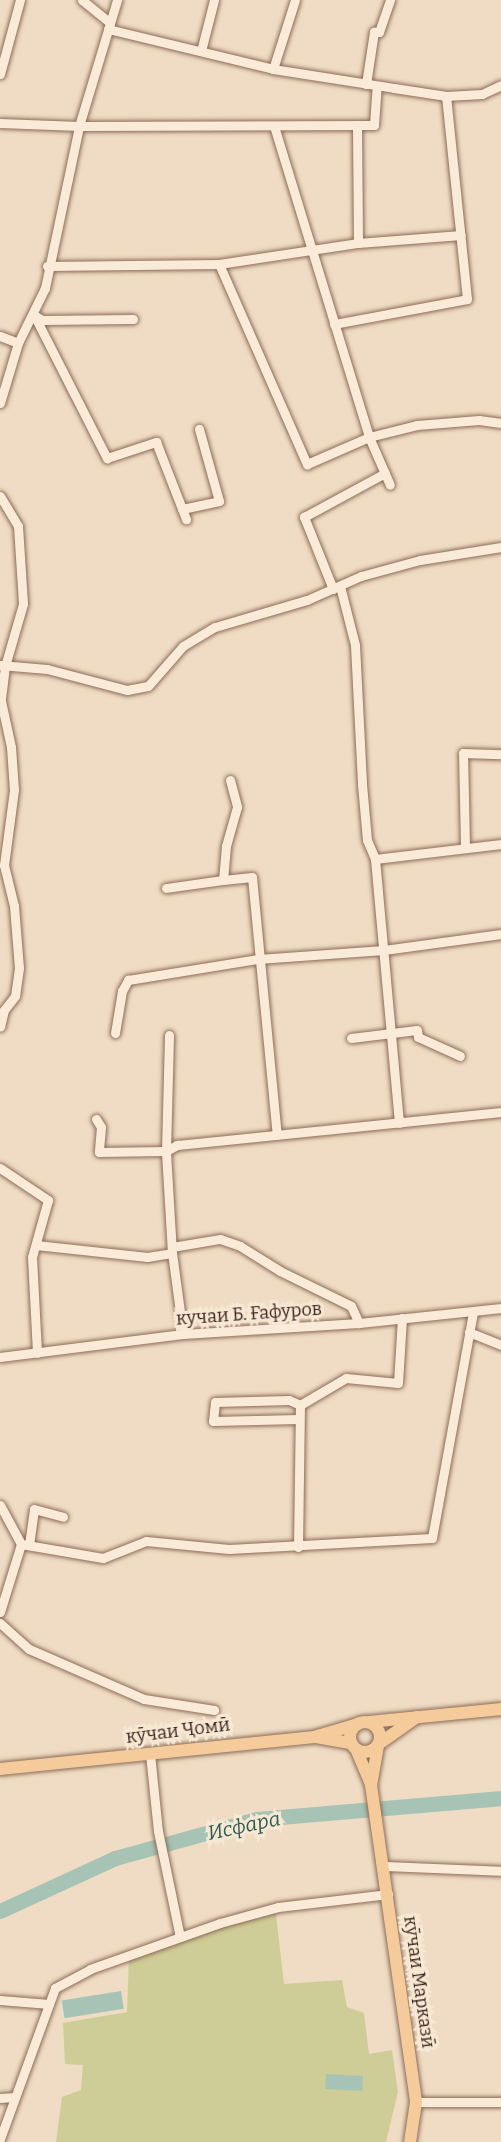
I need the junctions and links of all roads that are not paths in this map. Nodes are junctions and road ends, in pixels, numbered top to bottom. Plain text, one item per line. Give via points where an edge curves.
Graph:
1 (20, 0) edge
2 (82, 0) edge
3 (117, 0) edge
4 (214, 0) edge
5 (295, 0) edge
6 (390, 0) edge
7 (109, 26) junction
8 (201, 51) junction
9 (273, 69) junction
10 (0, 74) edge
11 (366, 84) junction
12 (501, 85) edge
13 (377, 86) junction
14 (446, 96) junction
15 (0, 123) edge
16 (357, 125) junction
17 (79, 126) junction
18 (274, 126) junction
19 (461, 235) junction
20 (358, 243) junction
21 (313, 250) junction
22 (219, 264) junction
23 (47, 266) junction
24 (34, 315) junction
25 (133, 319) dead end
26 (334, 324) junction
27 (0, 336) edge
28 (18, 343) junction
29 (0, 403) edge
30 (501, 423) edge
31 (199, 429) dead end
32 (369, 437) junction
33 (385, 473) junction
34 (390, 485) dead end
35 (0, 496) edge
36 (501, 547) edge
37 (337, 588) junction
38 (3, 666) edge
39 (501, 754) edge
40 (230, 780) dead end
41 (501, 844) edge
42 (465, 846) junction
43 (375, 859) junction
44 (223, 880) junction
45 (166, 888) dead end
46 (501, 934) edge
47 (384, 950) junction
48 (258, 959) junction
49 (0, 1027) edge
50 (115, 1033) dead end
51 (390, 1033) junction
52 (169, 1035) dead end
53 (351, 1038) dead end
54 (460, 1056) dead end
55 (501, 1112) edge
56 (96, 1119) dead end
57 (399, 1123) junction
58 (277, 1135) junction
59 (166, 1151) junction
60 (0, 1168) edge
61 (36, 1245) junction
62 (172, 1250) junction
63 (501, 1308) edge
64 (473, 1312) junction
65 (402, 1317) junction
66 (359, 1323) junction
67 (469, 1332) junction
68 (183, 1334) junction
69 (501, 1345) edge
70 (37, 1353) junction
71 (0, 1357) edge
72 (300, 1405) junction
73 (299, 1419) junction
74 (0, 1505) edge
75 (63, 1517) dead end
76 (25, 1545) junction
77 (298, 1547) junction
78 (0, 1612) edge
79 (0, 1623) edge
80 (501, 1709) edge
81 (214, 1710) dead end
82 (417, 1717) junction
83 (364, 1723) junction
84 (314, 1737) junction
85 (379, 1745) junction
86 (354, 1746) junction
87 (150, 1754) junction
88 (0, 1769) edge
89 (371, 1788) junction
90 (384, 1866) junction
91 (501, 1871) edge
92 (388, 1894) junction
93 (180, 1937) junction
94 (0, 2000) edge
95 (50, 2004) junction
96 (15, 2097) junction
97 (0, 2098) edge
98 (416, 2102) junction
99 (501, 2102) edge
100 (0, 2139) edge
101 (410, 2142) edge

1 - 10 street
2 - 7 street
3 - 7 street
4 - 8 street
5 - 9 street
6 - 11 street via 379,32 374,32
7 - 8 street
7 - 17 street
8 - 9 street
9 - 11 street
11 - 13 street
12 - 14 street via 482,94
13 - 14 street
13 - 16 street via 374,124
14 - 19 street
15 - 17 street
16 - 18 street
16 - 20 street
17 - 18 street
17 - 23 street
18 - 21 street
19 - 20 street
19 - 26 street via 467,299
20 - 21 street
21 - 22 street
21 - 26 street
22 - 23 street
22 - 32 street via 307,464
23 - 24 street via 45,288
24 - 25 street via 42,320
24 - 28 street
24 - 31 street via 107,458 156,442 184,514 219,501
26 - 32 street
27 - 28 street
28 - 29 street
30 - 32 street via 479,420 417,425
32 - 33 street
33 - 34 street
33 - 37 street via 304,518
35 - 38 street via 18,526 23,604
36 - 37 street via 420,560 361,576
37 - 38 street via 270,613 215,627 183,646 148,686 127,690 46,669
37 - 43 street via 355,645 367,840
38 - 49 street via 1,701 11,747 14,790 4,865 14,906 19,968 15,996 4,1010
39 - 42 street via 463,753
40 - 44 street via 237,807 226,846
41 - 42 street
42 - 43 street
43 - 47 street
44 - 45 street
44 - 48 street via 252,877
46 - 47 street
47 - 48 street
47 - 51 street
48 - 50 street via 128,980 122,991
48 - 58 street
51 - 53 street
51 - 54 street via 417,1030 418,1037
51 - 57 street
52 - 59 street
55 - 57 street
56 - 59 street via 101,1126 99,1152
57 - 58 street
58 - 59 street via 177,1145
59 - 62 street
60 - 61 street via 48,1200
61 - 62 street via 147,1257
61 - 70 street via 32,1288
62 - 66 street via 220,1239 240,1246 351,1306
62 - 68 street
63 - 64 street, кучаи Б. Ғафуров
64 - 65 street, кучаи Б. Ғафуров
64 - 67 street
65 - 66 street, кучаи Б. Ғафуров
65 - 72 street via 398,1383 346,1378
66 - 68 street, кучаи Б. Ғафуров
67 - 69 street
67 - 77 street via 432,1538
68 - 70 street, кучаи Б. Ғафуров
70 - 71 street, кучаи Б. Ғафуров
72 - 73 street
72 - 73 street via 289,1400 215,1402 213,1421
73 - 77 street
74 - 76 street
75 - 76 street via 34,1509
76 - 77 street via 103,1558 146,1541 229,1549
76 - 78 street
79 - 81 street via 29,1649 144,1699
80 - 82 main road, кӯчаи Ҷомӣ
82 - 83 main road, кӯчаи Ҷомӣ
82 - 85 main road
83 - 84 main road, кӯчаи Ҷомӣ
83 - 85 main road via 380,1732
83 - 86 main road via 350,1734
84 - 86 main road
84 - 87 main road, кӯчаи Ҷомӣ
85 - 86 main road via 370,1752
85 - 89 main road
86 - 89 main road
87 - 88 main road, кӯчаи Ҷомӣ
87 - 93 street via 158,1831
89 - 90 main road, кӯчаи Марказӣ
90 - 91 street
90 - 92 main road, кӯчаи Марказӣ
92 - 93 street via 278,1907
92 - 98 main road, кӯчаи Марказӣ
93 - 95 street via 90,1969 55,1988
94 - 95 street
95 - 96 street
96 - 97 street
96 - 100 street
98 - 99 street
98 - 101 main road, кӯчаи Марказӣ

